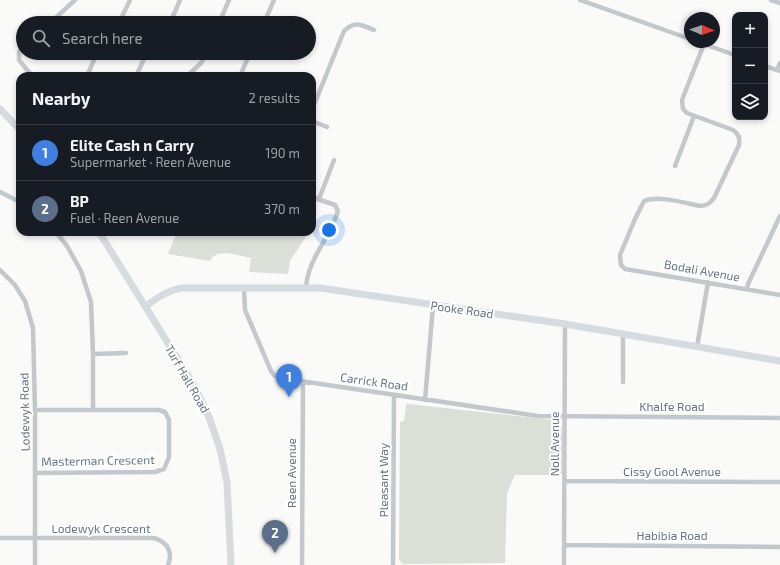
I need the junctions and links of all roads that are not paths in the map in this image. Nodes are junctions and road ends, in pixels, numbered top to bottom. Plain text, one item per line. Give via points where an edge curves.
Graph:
1 (75, 0) edge
2 (130, 0) edge
3 (180, 0) edge
4 (230, 0) edge
5 (274, 0) edge
6 (580, 0) edge
7 (771, 0) edge
8 (780, 3) edge
9 (58, 16) edge
10 (122, 16) edge
11 (173, 16) edge
12 (222, 16) edge
13 (267, 16) edge
14 (374, 30) dead end
15 (684, 37) edge
16 (702, 48) edge
17 (715, 48) edge
18 (732, 54) edge
19 (19, 60) edge
20 (94, 60) edge
21 (144, 60) edge
22 (203, 60) edge
23 (247, 60) edge
24 (780, 63) edge
25 (768, 67) edge
26 (779, 71) edge
27 (29, 72) edge
28 (89, 72) edge
29 (138, 72) edge
30 (192, 72) edge
31 (242, 72) edge
32 (316, 100) edge
33 (0, 109) edge
34 (694, 116) junction
35 (316, 123) edge
36 (16, 126) edge
37 (327, 127) dead end
38 (334, 160) dead end
39 (675, 166) dead end
40 (0, 192) edge
41 (316, 198) edge
42 (319, 199) junction
43 (16, 200) edge
44 (780, 216) edge
45 (59, 236) edge
46 (102, 236) edge
47 (0, 270) edge
48 (708, 282) junction
49 (244, 288) junction
50 (306, 288) junction
51 (747, 289) junction
52 (780, 295) edge
53 (146, 306) junction
54 (433, 306) junction
55 (565, 324) junction
56 (623, 334) junction
57 (697, 347) junction
58 (126, 353) dead end
59 (93, 354) junction
60 (780, 361) edge
61 (303, 382) junction
62 (623, 382) dead end
63 (394, 395) junction
64 (425, 400) junction
65 (35, 410) junction
66 (93, 410) junction
67 (565, 417) junction
68 (780, 418) edge
69 (36, 473) junction
70 (565, 481) junction
71 (780, 482) edge
72 (0, 538) edge
73 (35, 538) junction
74 (564, 545) junction
75 (780, 546) edge
76 (35, 565) edge
77 (168, 565) edge
78 (231, 565) edge
79 (302, 565) edge
80 (393, 565) edge
81 (564, 565) edge

1 - 9 street
2 - 10 street
3 - 11 street
4 - 12 street
5 - 13 street
6 - 15 street
7 - 8 street
14 - 32 street via 354,24 348,26
16 - 34 street via 682,100 682,109
17 - 18 street
19 - 27 street
20 - 28 street
21 - 29 street
22 - 30 street
23 - 31 street
24 - 26 street
25 - 26 street
33 - 36 street
34 - 39 street
34 - 48 street, Bodali Avenue via 733,130 740,138 714,198 705,206 657,199 644,201 620,255 621,266 625,269
35 - 37 street
38 - 42 street
40 - 43 street
41 - 42 street
42 - 50 street via 334,205 338,212 308,272
44 - 51 street
45 - 59 street via 81,271 91,302
46 - 53 street, Turf Hall Road
47 - 65 street, Lodewyk Road via 15,285 25,301 33,328
48 - 51 street, Bodali Avenue
48 - 57 street
49 - 50 street, Pooke Road
49 - 53 street, Pooke Road via 175,289
49 - 61 street, Carrick Road via 245,310 271,371 280,378
50 - 54 street, Pooke Road
51 - 52 street, Bodali Avenue
53 - 78 street, Turf Hall Road via 194,385 216,434 227,482
54 - 55 street, Pooke Road
54 - 64 street
55 - 56 street, Pooke Road
55 - 67 street, Noll Avenue
56 - 57 street, Pooke Road
56 - 62 street
57 - 60 street, Pooke Road
58 - 59 street
59 - 66 street
61 - 63 street, Carrick Road
61 - 79 street, Reen Avenue
63 - 64 street, Carrick Road
63 - 80 street, Pleasant Way
64 - 67 street, Carrick Road via 531,415
65 - 66 street, Masterman Crescent
65 - 69 street, Lodewyk Road
66 - 69 street, Masterman Crescent via 165,412 169,420 169,458 164,468 155,472
67 - 68 street, Khalfe Road
67 - 70 street, Noll Avenue
69 - 73 street, Lodewyk Road
70 - 71 street, Cissy Gool Avenue
70 - 74 street, Noll Avenue
72 - 73 street, Lodewyk Crescent
73 - 76 street, Lodewyk Road
73 - 77 street, Lodewyk Crescent via 154,538 164,542 169,550
74 - 75 street, Habibia Road
74 - 81 street, Noll Avenue

